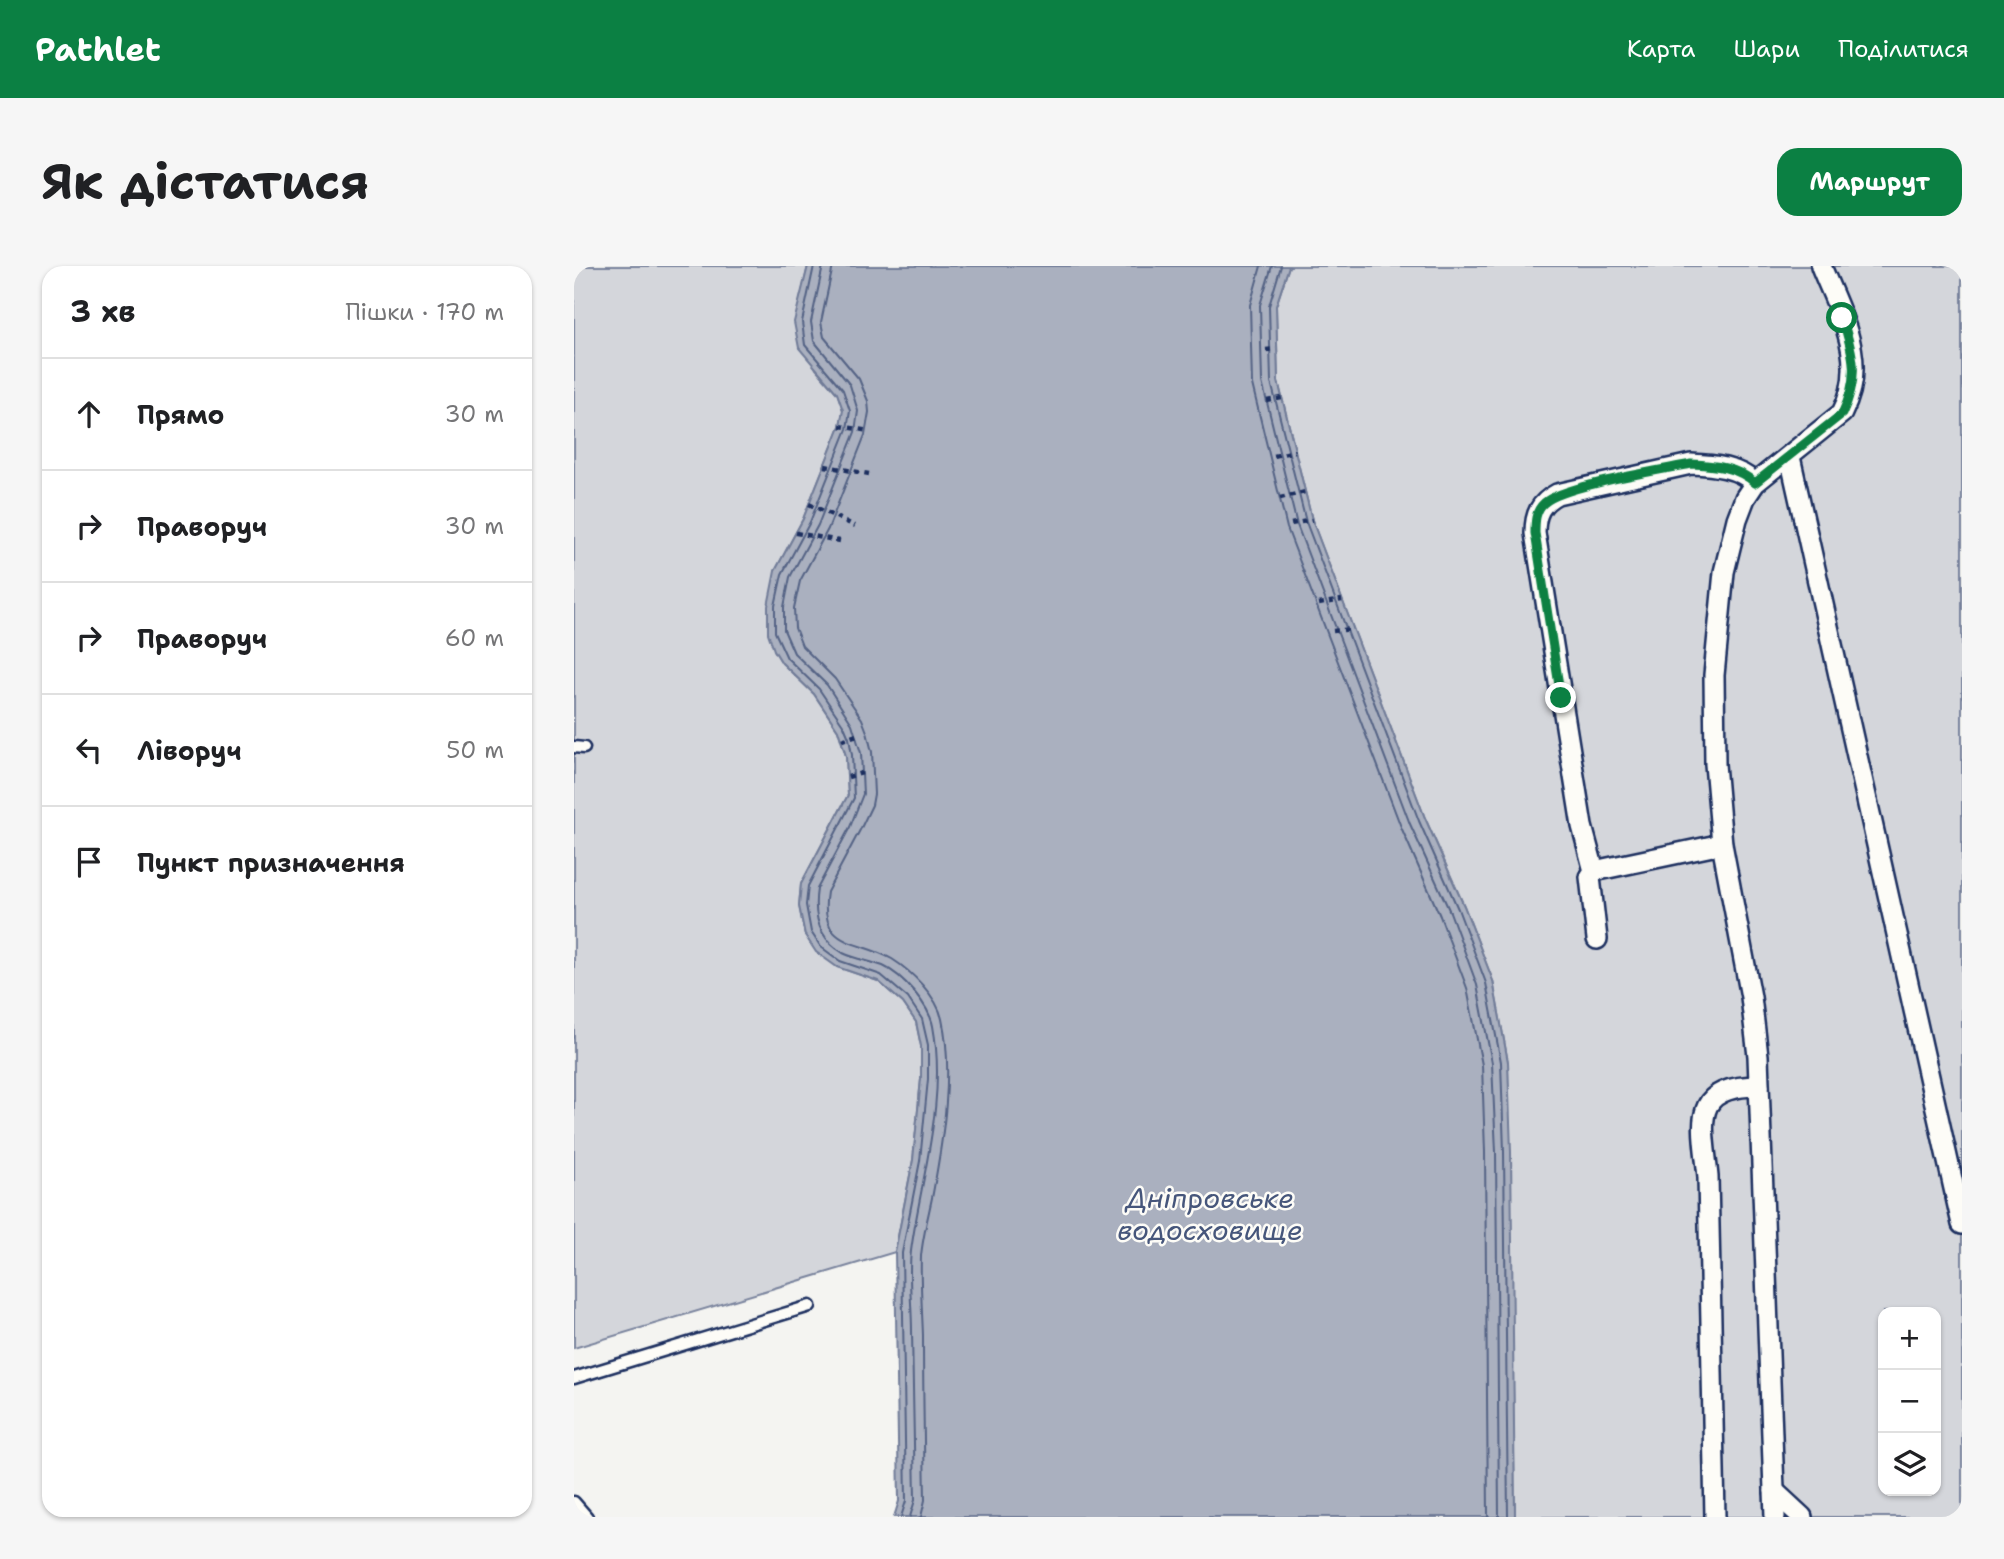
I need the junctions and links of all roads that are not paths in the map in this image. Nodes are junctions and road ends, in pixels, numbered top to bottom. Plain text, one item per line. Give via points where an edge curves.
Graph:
1 (1821, 266) edge
2 (1790, 457) junction
3 (1755, 483) junction
4 (1722, 844) junction
5 (1594, 871) junction
6 (1597, 939) dead end
7 (1759, 1086) junction
8 (1962, 1224) edge
9 (810, 1306) dead end
10 (574, 1378) edge
11 (1774, 1491) junction
12 (574, 1502) edge
13 (587, 1517) edge
14 (1715, 1517) edge
15 (1774, 1517) edge
16 (1802, 1517) edge

1 - 2 street via 1849,340 1854,372 1842,414
2 - 3 street
2 - 8 street
3 - 4 street via 1737,519 1724,572 1714,675
3 - 5 street via 1738,471 1691,464 1557,494 1539,508 1535,533 1578,806
4 - 5 street
4 - 7 street via 1751,997
5 - 6 street via 1590,877
7 - 11 street
7 - 14 street via 1736,1087 1709,1100 1703,1124
9 - 10 lane
11 - 15 street
11 - 16 street
12 - 13 lane

